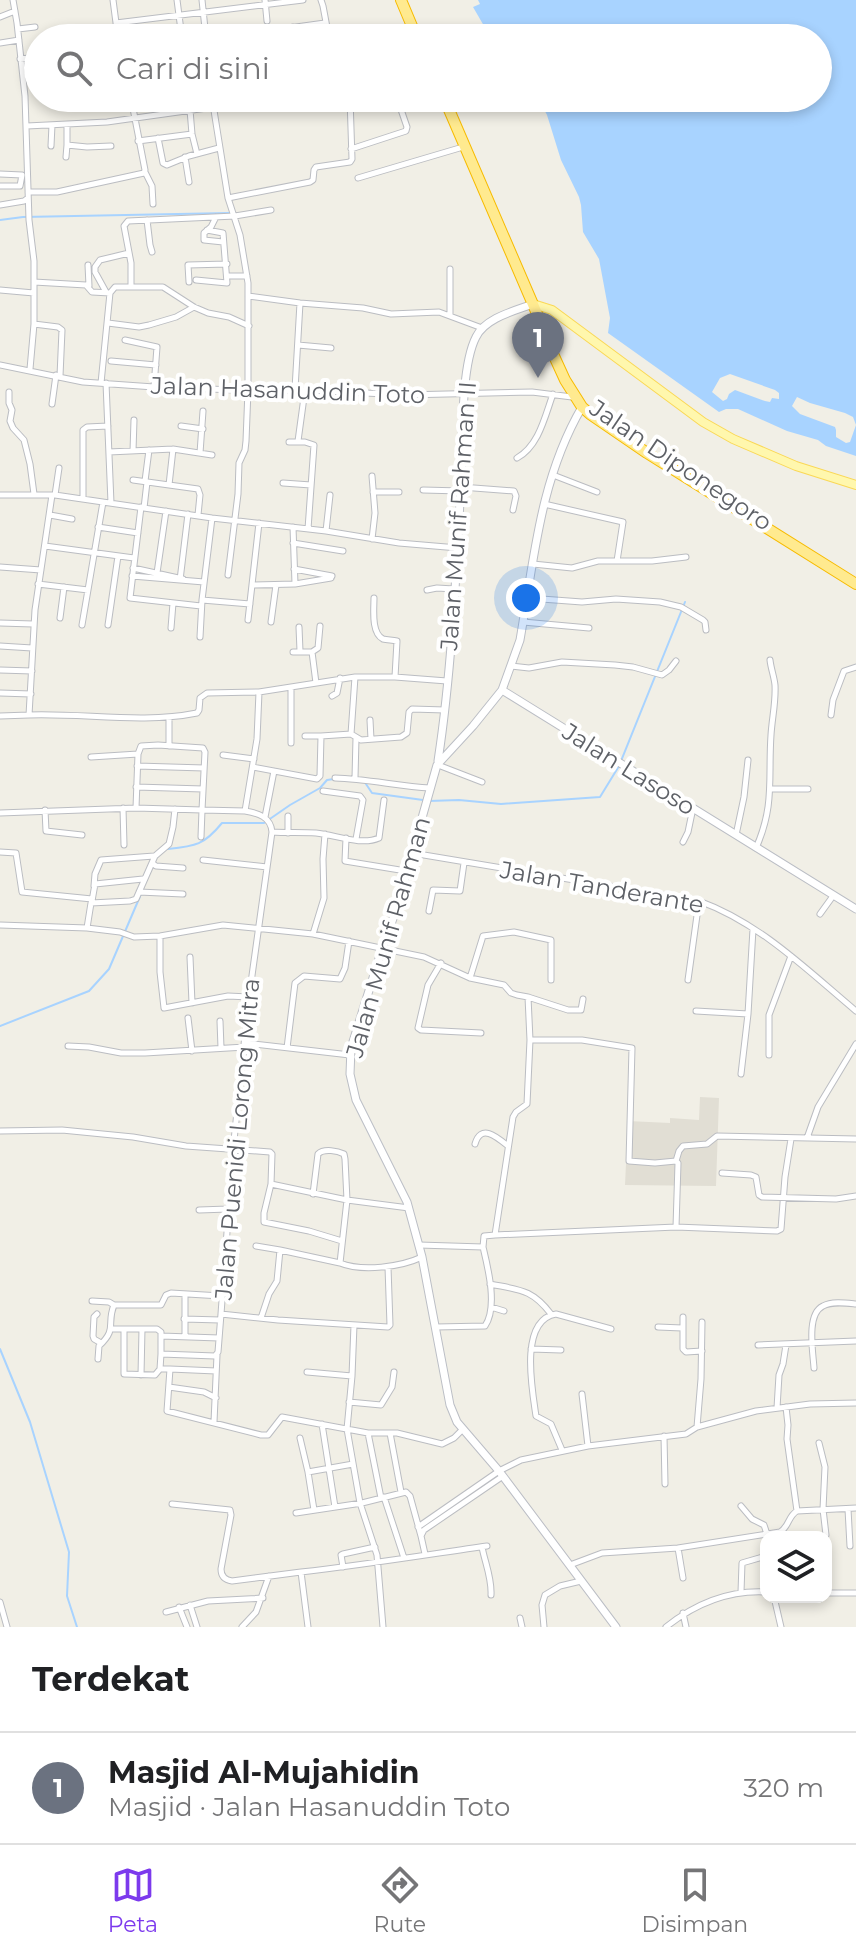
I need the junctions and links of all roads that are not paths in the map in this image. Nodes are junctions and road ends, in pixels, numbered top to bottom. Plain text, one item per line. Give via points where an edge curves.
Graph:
1 (13, 0) edge
2 (113, 0) edge
3 (177, 0) edge
4 (202, 0) edge
5 (303, 0) edge
6 (321, 0) edge
7 (401, 0) edge
8 (294, 1) edge
9 (266, 2) edge
10 (15, 11) junction
11 (203, 12) junction
12 (179, 15) junction
13 (0, 17) edge
14 (267, 21) dead end
15 (116, 23) joint
16 (325, 23) joint
17 (180, 24) edge
18 (204, 24) edge
19 (317, 24) edge
20 (411, 24) edge
21 (24, 28) edge
22 (18, 29) junction
23 (19, 40) junction
24 (0, 43) edge
25 (20, 59) junction
26 (24, 59) edge
27 (24, 97) edge
28 (26, 112) edge
29 (132, 112) edge
30 (180, 112) edge
31 (190, 112) edge
32 (215, 112) edge
33 (350, 112) edge
34 (402, 112) edge
35 (450, 112) edge
36 (133, 117) junction
37 (67, 124) junction
38 (52, 125) junction
39 (27, 126) junction
40 (192, 134) junction
41 (158, 138) junction
42 (138, 141) junction
43 (67, 145) junction
44 (51, 146) dead end
45 (111, 146) dead end
46 (464, 146) junction
47 (219, 148) junction
48 (351, 149) junction
49 (197, 154) junction
50 (66, 157) dead end
51 (185, 157) junction
52 (145, 172) junction
53 (0, 174) edge
54 (24, 174) junction
55 (358, 178) dead end
56 (189, 182) dead end
57 (0, 186) edge
58 (28, 195) junction
59 (228, 198) junction
60 (153, 204) dead end
61 (0, 205) edge
62 (271, 210) dead end
63 (216, 216) junction
64 (235, 216) junction
65 (147, 220) junction
66 (207, 230) junction
67 (223, 242) junction
68 (152, 252) dead end
69 (129, 253) junction
70 (227, 264) junction
71 (88, 265) dead end
72 (450, 269) dead end
73 (227, 276) junction
74 (247, 276) junction
75 (196, 280) dead end
76 (34, 282) junction
77 (189, 282) dead end
78 (131, 286) junction
79 (89, 287) junction
80 (0, 290) edge
81 (34, 293) junction
82 (108, 293) junction
83 (248, 296) junction
84 (300, 303) junction
85 (533, 304) junction
86 (194, 307) junction
87 (450, 315) junction
88 (108, 323) junction
89 (34, 324) junction
90 (249, 326) junction
91 (482, 328) junction
92 (125, 340) dead end
93 (298, 345) junction
94 (331, 348) dead end
95 (111, 361) dead end
96 (0, 365) edge
97 (156, 365) junction
98 (30, 370) junction
99 (58, 376) junction
100 (104, 383) junction
101 (154, 387) junction
102 (295, 389) junction
103 (248, 390) junction
104 (305, 390) junction
105 (9, 392) dead end
106 (465, 393) junction
107 (553, 394) junction
108 (581, 402) junction
109 (52, 404) dead end
110 (203, 411) dead end
111 (134, 420) dead end
112 (108, 426) junction
113 (181, 426) dead end
114 (203, 429) junction
115 (298, 441) junction
116 (289, 442) dead end
117 (173, 449) junction
118 (149, 450) junction
119 (133, 451) junction
120 (109, 452) junction
121 (200, 453) junction
122 (212, 455) dead end
123 (517, 458) dead end
124 (59, 468) dead end
125 (552, 474) junction
126 (372, 476) dead end
127 (133, 480) dead end
128 (146, 481) junction
129 (283, 483) dead end
130 (169, 485) junction
131 (311, 485) junction
132 (856, 485) edge
133 (461, 489) junction
134 (423, 490) dead end
135 (373, 492) junction
136 (399, 492) dead end
137 (597, 492) dead end
138 (34, 494) junction
139 (0, 495) edge
140 (54, 495) junction
141 (330, 495) dead end
142 (83, 499) junction
143 (103, 502) junction
144 (111, 503) junction
145 (543, 504) junction
146 (142, 508) junction
147 (513, 510) dead end
148 (166, 511) junction
149 (188, 514) junction
150 (50, 515) junction
151 (198, 515) junction
152 (212, 518) junction
153 (72, 519) dead end
154 (235, 520) junction
155 (259, 523) junction
156 (98, 527) junction
157 (293, 527) junction
158 (308, 529) junction
159 (326, 531) junction
160 (138, 533) junction
161 (372, 539) junction
162 (293, 543) junction
163 (45, 546) junction
164 (458, 548) junction
165 (343, 551) dead end
166 (94, 553) junction
167 (118, 556) junction
168 (686, 557) dead end
169 (134, 558) junction
170 (617, 561) junction
171 (533, 564) junction
172 (0, 567) edge
173 (294, 569) junction
174 (41, 570) junction
175 (132, 572) junction
176 (157, 573) junction
177 (228, 575) dead end
178 (856, 578) edge
179 (181, 579) junction
180 (204, 582) junction
181 (38, 584) junction
182 (295, 584) junction
183 (856, 584) edge
184 (252, 585) junction
185 (276, 585) junction
186 (64, 587) junction
187 (454, 589) junction
188 (88, 590) junction
189 (427, 590) dead end
190 (374, 598) dead end
191 (528, 598) junction
192 (173, 603) junction
193 (201, 603) junction
194 (250, 604) junction
195 (60, 618) dead end
196 (248, 620) dead end
197 (271, 622) dead end
198 (523, 622) junction
199 (0, 623) edge
200 (33, 624) junction
201 (82, 625) dead end
202 (108, 625) dead end
203 (320, 626) dead end
204 (299, 627) dead end
205 (171, 628) dead end
206 (589, 628) dead end
207 (706, 630) dead end
208 (200, 637) dead end
209 (0, 646) edge
210 (32, 648) junction
211 (312, 652) junction
212 (770, 660) dead end
213 (676, 661) dead end
214 (511, 666) junction
215 (856, 667) edge
216 (0, 670) edge
217 (32, 671) junction
218 (355, 677) junction
219 (395, 677) junction
220 (340, 678) junction
221 (447, 681) junction
222 (316, 683) junction
223 (291, 687) junction
224 (502, 690) junction
225 (259, 692) junction
226 (0, 693) edge
227 (31, 694) junction
228 (332, 696) dead end
229 (445, 710) junction
230 (29, 715) junction
231 (831, 715) dead end
232 (0, 716) edge
233 (169, 717) junction
234 (370, 720) dead end
235 (305, 736) dead end
236 (321, 736) junction
237 (353, 736) junction
238 (371, 739) junction
239 (441, 742) junction
240 (291, 743) dead end
241 (169, 746) junction
242 (454, 747) junction
243 (138, 754) junction
244 (223, 755) dead end
245 (91, 757) dead end
246 (254, 759) junction
247 (748, 760) dead end
248 (437, 763) junction
249 (137, 766) junction
250 (253, 767) junction
251 (204, 768) junction
252 (274, 771) junction
253 (335, 778) dead end
254 (355, 778) junction
255 (482, 782) dead end
256 (136, 787) junction
257 (430, 788) junction
258 (203, 789) junction
259 (771, 789) junction
260 (808, 789) dead end
261 (323, 791) dead end
262 (384, 800) dead end
263 (693, 807) junction
264 (123, 808) junction
265 (136, 808) junction
266 (175, 809) junction
267 (45, 810) junction
268 (202, 810) junction
269 (245, 811) junction
270 (0, 813) edge
271 (288, 816) dead end
272 (268, 820) junction
273 (272, 832) junction
274 (288, 833) junction
275 (325, 834) junction
276 (82, 835) dead end
277 (736, 836) junction
278 (201, 837) dead end
279 (346, 838) junction
280 (356, 839) junction
281 (683, 842) dead end
282 (124, 845) dead end
283 (756, 849) junction
284 (0, 852) edge
285 (412, 853) junction
286 (155, 856) junction
287 (203, 860) dead end
288 (464, 863) junction
289 (154, 865) junction
290 (267, 867) junction
291 (183, 868) dead end
292 (406, 871) junction
293 (144, 879) junction
294 (94, 886) junction
295 (141, 893) junction
296 (183, 894) dead end
297 (833, 896) junction
298 (92, 901) junction
299 (699, 901) junction
300 (856, 909) edge
301 (429, 911) dead end
302 (820, 914) dead end
303 (0, 925) edge
304 (258, 927) junction
305 (87, 928) junction
306 (753, 928) junction
307 (313, 934) junction
308 (160, 936) junction
309 (349, 941) junction
310 (382, 949) junction
311 (791, 956) junction
312 (190, 957) dead end
313 (441, 963) junction
314 (470, 978) junction
315 (551, 980) dead end
316 (688, 980) dead end
317 (249, 997) junction
318 (528, 997) junction
319 (583, 999) dead end
320 (192, 1003) junction
321 (696, 1011) dead end
322 (856, 1011) edge
323 (748, 1014) junction
324 (188, 1018) dead end
325 (220, 1021) dead end
326 (481, 1033) dead end
327 (530, 1040) junction
328 (856, 1044) edge
329 (245, 1045) junction
330 (68, 1046) dead end
331 (221, 1048) junction
332 (287, 1048) junction
333 (192, 1051) junction
334 (350, 1055) junction
335 (769, 1055) dead end
336 (741, 1074) dead end
337 (0, 1131) edge
338 (807, 1138) junction
339 (791, 1139) junction
340 (856, 1139) edge
341 (475, 1144) dead end
342 (509, 1146) junction
343 (233, 1150) junction
344 (676, 1161) junction
345 (722, 1173) dead end
346 (271, 1184) junction
347 (313, 1194) junction
348 (856, 1196) edge
349 (782, 1198) junction
350 (347, 1200) junction
351 (409, 1208) junction
352 (228, 1209) junction
353 (199, 1210) dead end
354 (676, 1227) junction
355 (495, 1235) junction
356 (342, 1241) junction
357 (419, 1245) junction
358 (256, 1246) dead end
359 (483, 1247) junction
360 (280, 1250) junction
361 (422, 1257) junction
362 (340, 1263) junction
363 (388, 1267) junction
364 (490, 1284) junction
365 (185, 1294) junction
366 (221, 1296) junction
367 (92, 1301) dead end
368 (856, 1304) edge
369 (114, 1305) junction
370 (491, 1307) junction
371 (504, 1311) dead end
372 (97, 1314) dead end
373 (552, 1315) junction
374 (220, 1317) junction
375 (683, 1317) dead end
376 (261, 1318) junction
377 (184, 1319) junction
378 (702, 1322) dead end
379 (354, 1325) junction
380 (435, 1327) junction
381 (658, 1327) dead end
382 (682, 1328) junction
383 (111, 1329) junction
384 (124, 1329) junction
385 (142, 1329) junction
386 (611, 1329) dead end
387 (161, 1336) junction
388 (185, 1337) junction
389 (219, 1338) junction
390 (856, 1341) edge
391 (101, 1343) junction
392 (813, 1343) junction
393 (758, 1345) dead end
394 (786, 1345) junction
395 (531, 1349) junction
396 (561, 1350) dead end
397 (702, 1351) junction
398 (161, 1354) junction
399 (217, 1355) junction
400 (98, 1359) dead end
401 (814, 1368) dead end
402 (160, 1369) junction
403 (170, 1369) junction
404 (216, 1371) junction
405 (307, 1372) dead end
406 (394, 1372) dead end
407 (141, 1375) junction
408 (352, 1376) junction
409 (169, 1387) junction
410 (582, 1394) dead end
411 (216, 1398) junction
412 (349, 1402) junction
413 (856, 1403) edge
414 (786, 1407) junction
415 (777, 1408) junction
416 (214, 1422) junction
417 (322, 1424) junction
418 (697, 1427) junction
419 (347, 1429) junction
420 (463, 1429) junction
421 (368, 1433) junction
422 (390, 1433) junction
423 (664, 1436) junction
424 (300, 1438) dead end
425 (819, 1443) dead end
426 (588, 1446) junction
427 (562, 1450) junction
428 (353, 1464) junction
429 (330, 1468) junction
430 (308, 1472) junction
431 (501, 1474) junction
432 (665, 1484) dead end
433 (401, 1492) junction
434 (383, 1498) junction
435 (360, 1503) junction
436 (172, 1504) dead end
437 (741, 1506) dead end
438 (335, 1507) junction
439 (856, 1508) edge
440 (823, 1509) junction
441 (848, 1509) junction
442 (314, 1510) junction
443 (797, 1511) junction
444 (296, 1513) dead end
445 (418, 1527) junction
446 (766, 1531) edge
447 (784, 1531) edge
448 (826, 1531) edge
449 (760, 1535) edge
450 (421, 1536) junction
451 (850, 1546) dead end
452 (375, 1547) junction
453 (678, 1548) junction
454 (425, 1554) junction
455 (404, 1558) junction
456 (760, 1558) edge
457 (378, 1563) junction
458 (570, 1565) junction
459 (343, 1567) junction
460 (301, 1572) junction
461 (269, 1576) junction
462 (683, 1578) dead end
463 (581, 1581) junction
464 (741, 1592) junction
465 (760, 1592) edge
466 (832, 1593) edge
467 (856, 1593) edge
468 (491, 1595) dead end
469 (263, 1598) junction
470 (0, 1602) edge
471 (775, 1603) edge
472 (190, 1605) junction
473 (179, 1607) junction
474 (166, 1612) dead end
475 (683, 1613) junction
476 (520, 1618) dead end
477 (7, 1627) edge
478 (187, 1627) edge
479 (197, 1627) edge
480 (242, 1627) edge
481 (308, 1627) edge
482 (383, 1627) edge
483 (522, 1627) edge
484 (544, 1627) edge
485 (616, 1627) edge
486 (666, 1627) edge
487 (686, 1627) edge
488 (781, 1627) edge

1 - 10 street
2 - 15 street
3 - 12 street
4 - 11 street
5 - 8 street
6 - 16 street
7 - 20 highway
8 - 9 street
9 - 11 street
9 - 14 street
10 - 13 street
10 - 22 street
11 - 12 street
11 - 18 street
12 - 15 street
12 - 17 street
16 - 19 street
21 - 22 street
22 - 23 street
23 - 24 street
23 - 25 street
25 - 26 street
25 - 27 street
28 - 39 street
29 - 36 street
30 - 36 street
31 - 40 street
32 - 47 street
33 - 48 street
34 - 48 street via 406,131
35 - 46 highway, Jalan Diponegoro
36 - 37 street
36 - 42 street
37 - 38 street
37 - 43 street
38 - 39 street
38 - 44 street
39 - 54 street
40 - 41 street
40 - 49 street
41 - 42 street
41 - 51 street via 165,165
42 - 52 street
43 - 45 street
43 - 50 street
46 - 55 street
46 - 85 highway, Jalan Diponegoro
47 - 49 street
47 - 59 street
48 - 59 street via 350,162 316,167 310,182
49 - 51 street
51 - 56 street
52 - 58 street
52 - 60 street
53 - 54 street
54 - 57 street via 20,186
54 - 58 street
58 - 61 street via 24,201
58 - 76 street
59 - 64 street
62 - 64 street
63 - 64 street
63 - 65 street
63 - 66 street
64 - 74 street
65 - 68 street
65 - 69 street via 125,223
66 - 67 street via 222,232
66 - 67 street via 205,241
67 - 70 street
69 - 78 street
69 - 82 street via 97,263 95,272
70 - 73 street
70 - 77 street via 188,265
71 - 79 street
72 - 87 street
73 - 74 street
73 - 75 street via 227,283
74 - 83 street
76 - 79 street
76 - 81 street
78 - 82 street
78 - 86 street via 163,287
79 - 82 street
80 - 81 street
81 - 89 street
82 - 88 street
83 - 84 street
83 - 90 street
84 - 87 street
84 - 93 street
85 - 91 street
85 - 108 highway, Jalan Diponegoro
85 - 132 main road via 552,310 733,439
86 - 88 street via 139,327
86 - 90 street
87 - 91 street
88 - 100 street
89 - 98 street
89 - 99 street via 62,330
90 - 103 street
91 - 106 street, Jalan Munif Rahman II via 472,348
92 - 97 street via 157,347
93 - 94 street
93 - 102 street
95 - 97 street
96 - 98 street, Jalan Hasanuddin Toto
97 - 101 street
98 - 99 street, Jalan Hasanuddin Toto
99 - 100 street, Jalan Hasanuddin Toto
99 - 109 street
100 - 101 street, Jalan Hasanuddin Toto
100 - 112 street
101 - 103 street, Jalan Hasanuddin Toto
102 - 103 street, Jalan Hasanuddin Toto
102 - 104 street, Jalan Hasanuddin Toto
103 - 154 street
104 - 106 street, Jalan Hasanuddin Toto
104 - 115 street
105 - 138 street via 10,421 24,440
106 - 107 street, Jalan Hasanuddin Toto
106 - 133 street, Jalan Munif Rahman II
107 - 108 street, Jalan Hasanuddin Toto
107 - 123 street via 535,439
108 - 125 street
108 - 178 highway, Jalan Diponegoro
108 - 183 highway, Jalan Diponegoro via 607,427
110 - 114 street
111 - 119 street
112 - 120 street
112 - 142 street via 83,430
113 - 114 street
114 - 121 street
115 - 116 street
115 - 131 street via 314,445
117 - 118 street
117 - 121 street
117 - 130 street
118 - 119 street
118 - 128 street
119 - 120 street
120 - 144 street
121 - 122 street
124 - 140 street
125 - 137 street
125 - 145 street
126 - 135 street
127 - 128 street
128 - 130 street
128 - 146 street
129 - 131 street
130 - 151 street via 199,490
131 - 158 street
133 - 134 street
133 - 147 street via 514,491
133 - 164 street, Jalan Munif Rahman II
135 - 136 street
135 - 161 street
138 - 139 street
138 - 140 street
140 - 142 street
140 - 150 street
141 - 159 street
142 - 143 street
143 - 144 street
143 - 156 street
144 - 146 street
145 - 170 street via 623,522
145 - 171 street
146 - 148 street
146 - 160 street
148 - 149 street
148 - 176 street
149 - 151 street
149 - 179 street
150 - 153 street
150 - 163 street
151 - 152 street
152 - 154 street
152 - 180 street
154 - 155 street
154 - 177 street
155 - 157 street
155 - 184 street
156 - 160 street
156 - 166 street
157 - 158 street
157 - 162 street
158 - 159 street
159 - 161 street
160 - 169 street
161 - 164 street
162 - 165 street
162 - 173 street
163 - 166 street
163 - 174 street
164 - 187 street, Jalan Munif Rahman II
166 - 167 street
166 - 188 street
167 - 169 street
167 - 202 street
168 - 170 street
169 - 175 street
170 - 171 street via 572,568
171 - 191 street
172 - 174 street
173 - 182 street
173 - 182 street via 332,576
174 - 181 street
175 - 176 street
175 - 179 street
175 - 192 street via 130,598
176 - 179 street
179 - 180 street
180 - 193 street
181 - 186 street
181 - 200 street
182 - 185 street
184 - 185 street
184 - 194 street
185 - 197 street
186 - 188 street
186 - 195 street
187 - 189 street
187 - 221 street, Jalan Munif Rahman II
188 - 201 street
190 - 219 street via 380,636 397,641
191 - 198 street
191 - 207 street via 660,602 703,620
192 - 193 street
192 - 205 street
193 - 194 street
193 - 208 street
194 - 196 street
198 - 206 street
198 - 214 street
199 - 200 street
200 - 210 street
203 - 211 street via 318,648
204 - 211 street via 296,652
209 - 210 street
210 - 217 street
211 - 222 street
212 - 259 street via 775,681
213 - 214 street via 662,675 604,664
214 - 224 street
215 - 231 street via 844,671
216 - 217 street
217 - 227 street
218 - 219 street
218 - 220 street
218 - 237 street
219 - 221 street
220 - 222 street
220 - 228 street
221 - 229 street, Jalan Munif Rahman II
222 - 223 street
223 - 225 street
223 - 240 street
224 - 242 street
224 - 263 street, Jalan Lasoso
225 - 233 street via 207,693 200,698 197,713
225 - 246 street
226 - 227 street
227 - 230 street
229 - 238 street via 412,709 405,735
229 - 239 street, Jalan Munif Rahman II
230 - 232 street
230 - 233 street
233 - 241 street
234 - 238 street
235 - 236 street
236 - 237 street
236 - 252 street via 319,778
237 - 238 street
237 - 254 street
239 - 242 street
239 - 248 street, Jalan Munif Rahman II
241 - 243 street via 144,745
241 - 251 street via 203,748
242 - 248 street
243 - 245 street
243 - 249 street
244 - 246 street
246 - 250 street
247 - 277 street
248 - 255 street
248 - 257 street, Jalan Munif Rahman
249 - 251 street
249 - 256 street
250 - 252 street
250 - 269 street
251 - 258 street
252 - 272 street
253 - 254 street
254 - 257 street
256 - 258 street
256 - 265 street
257 - 285 street, Jalan Munif Rahman
258 - 268 street
259 - 260 street
259 - 283 street
261 - 280 street via 363,800
262 - 280 street via 379,838
263 - 277 street, Jalan Lasoso
263 - 281 street
264 - 265 street
264 - 267 street
264 - 282 street
265 - 266 street
266 - 268 street
266 - 286 street via 169,844
267 - 270 street
267 - 276 street via 46,831
268 - 269 street
268 - 278 street
269 - 272 street
271 - 274 street
272 - 273 street
273 - 274 street
273 - 290 street, Jalan Puenidi Lorong Mitra
274 - 275 street
275 - 279 street
275 - 307 street via 324,898
277 - 283 street, Jalan Lasoso
279 - 280 street
279 - 292 street via 345,861
283 - 297 street, Jalan Lasoso
284 - 298 street via 16,853 22,892
285 - 288 street, Jalan Tanderante
285 - 292 street, Jalan Munif Rahman
286 - 289 street
286 - 294 street via 101,860
287 - 290 street
288 - 299 street, Jalan Tanderante
288 - 301 street via 460,891 433,890
289 - 291 street
289 - 293 street
290 - 304 street, Jalan Puenidi Lorong Mitra
292 - 310 street, Jalan Munif Rahman
293 - 294 street
293 - 295 street
294 - 298 street
295 - 296 street
295 - 298 street via 133,900
297 - 300 street, Jalan Lasoso
297 - 302 street
298 - 305 street
299 - 306 street, Jalan Tanderante
299 - 316 street
303 - 305 street
304 - 307 street
304 - 308 street via 223,925
304 - 317 street, Jalan Puenidi Lorong Mitra
305 - 308 street
306 - 311 street, Jalan Tanderante
306 - 323 street
307 - 309 street
308 - 320 street via 163,1006
309 - 310 street
309 - 332 street via 340,979 304,976 295,983
310 - 313 street
310 - 334 street, Jalan Munif Rahman
311 - 322 street, Jalan Tanderante
311 - 335 street via 769,1015
312 - 320 street
313 - 314 street
313 - 326 street via 428,985 418,1028
314 - 315 street via 483,936 514,932 551,940
314 - 318 street
317 - 320 street
317 - 329 street, Jalan Puenidi Lorong Mitra
318 - 319 street via 576,1011
318 - 327 street
321 - 323 street
323 - 336 street
324 - 333 street
325 - 331 street
327 - 342 street via 527,1104 514,1114
327 - 344 street via 582,1040 631,1048 629,1161
328 - 338 street via 818,1107
329 - 331 street
329 - 332 street
329 - 343 street, Jalan Puenidi Lorong Mitra
330 - 333 street via 121,1053
331 - 333 street
332 - 334 street
334 - 351 street, Jalan Munif Rahman via 356,1100
337 - 343 street via 62,1130
338 - 339 street
338 - 340 street
339 - 344 street via 717,1136 707,1144 683,1146
339 - 349 street
341 - 342 street via 481,1133 488,1133
342 - 355 street
343 - 346 street via 271,1153
343 - 352 street, Jalan Puenidi Lorong Mitra
344 - 354 street
345 - 349 street via 753,1175 759,1195
346 - 347 street
346 - 356 street via 264,1222
347 - 350 street
347 - 350 street via 318,1154 341,1152
348 - 349 street
349 - 354 street via 782,1225 777,1231
350 - 351 street
350 - 356 street
351 - 357 street, Jalan Munif Rahman
352 - 353 street
352 - 366 street, Jalan Puenidi Lorong Mitra
354 - 355 street
355 - 359 street via 484,1236
356 - 362 street
357 - 359 street
357 - 361 street, Jalan Munif Rahman
358 - 360 street
359 - 364 street
360 - 362 street
360 - 376 street via 277,1281
361 - 363 street
361 - 380 street, Jalan Munif Rahman
362 - 363 street
363 - 379 street, Jalan Puenidi Lorong Mitra via 390,1326
364 - 370 street
364 - 373 street via 534,1295
365 - 366 street
365 - 369 street via 168,1294 161,1305
365 - 377 street
366 - 374 street, Jalan Puenidi Lorong Mitra
367 - 369 street
368 - 392 street via 819,1308
369 - 383 street
370 - 371 street
370 - 380 street via 485,1326
372 - 391 street via 93,1336
373 - 386 street
373 - 395 street via 533,1333
374 - 376 street, Jalan Puenidi Lorong Mitra
374 - 377 street
374 - 389 street
375 - 382 street
376 - 379 street, Jalan Puenidi Lorong Mitra
377 - 388 street
378 - 397 street
379 - 408 street
380 - 420 street, Jalan Munif Rahman via 450,1405
381 - 382 street
382 - 397 street via 684,1351
383 - 384 street
383 - 391 street
384 - 385 street
384 - 407 street via 123,1373
385 - 387 street via 157,1329
385 - 407 street
387 - 388 street
387 - 398 street
388 - 389 street
389 - 399 street
390 - 392 street
391 - 400 street
392 - 394 street
392 - 401 street
393 - 394 street
394 - 415 street
395 - 396 street
395 - 427 street via 536,1416 551,1424
397 - 418 street
398 - 399 street
398 - 402 street
399 - 404 street
402 - 403 street
402 - 407 street via 155,1375
403 - 404 street
403 - 409 street
404 - 411 street
405 - 408 street
406 - 412 street via 381,1405
408 - 412 street
409 - 411 street
409 - 416 street via 167,1411
410 - 426 street
411 - 416 street
412 - 419 street
413 - 414 street
414 - 415 street
414 - 443 street
415 - 418 street
416 - 417 street via 266,1435 282,1417
417 - 419 street
417 - 429 street
418 - 423 street
419 - 421 street
419 - 428 street
420 - 422 street via 442,1444
420 - 431 street, Jalan Munif Rahman
421 - 422 street
421 - 434 street
422 - 433 street
423 - 426 street
423 - 432 street
424 - 430 street
425 - 440 street via 825,1467
426 - 427 street
427 - 431 street via 521,1460
428 - 429 street
428 - 435 street
429 - 430 street
429 - 438 street
430 - 442 street
431 - 445 street
431 - 450 street
431 - 458 street, Jalan Munif Rahman
433 - 434 street
433 - 445 street via 410,1496
434 - 435 street
434 - 455 street
435 - 438 street
435 - 452 street
436 - 461 street via 229,1509 222,1574 232,1581
437 - 446 street
438 - 442 street
439 - 441 street
440 - 441 street
440 - 443 street
440 - 448 street
441 - 451 street
442 - 444 street
443 - 447 street
445 - 450 street
449 - 453 street
450 - 454 street
452 - 457 street
452 - 459 street via 341,1555
453 - 458 street via 602,1553
453 - 462 street
454 - 455 street
454 - 468 street via 484,1546
455 - 457 street
456 - 464 street via 742,1563
457 - 459 street
457 - 482 street
458 - 463 street, Jalan Munif Rahman
459 - 460 street
460 - 461 street
460 - 481 street
461 - 469 street
463 - 484 street via 545,1595
463 - 485 street, Jalan Munif Rahman
464 - 465 street
464 - 475 street
466 - 467 street
469 - 472 street
469 - 480 street
470 - 477 street
471 - 488 street
472 - 473 street
472 - 479 street
473 - 474 street
473 - 478 street
475 - 486 street
475 - 487 street
476 - 483 street

